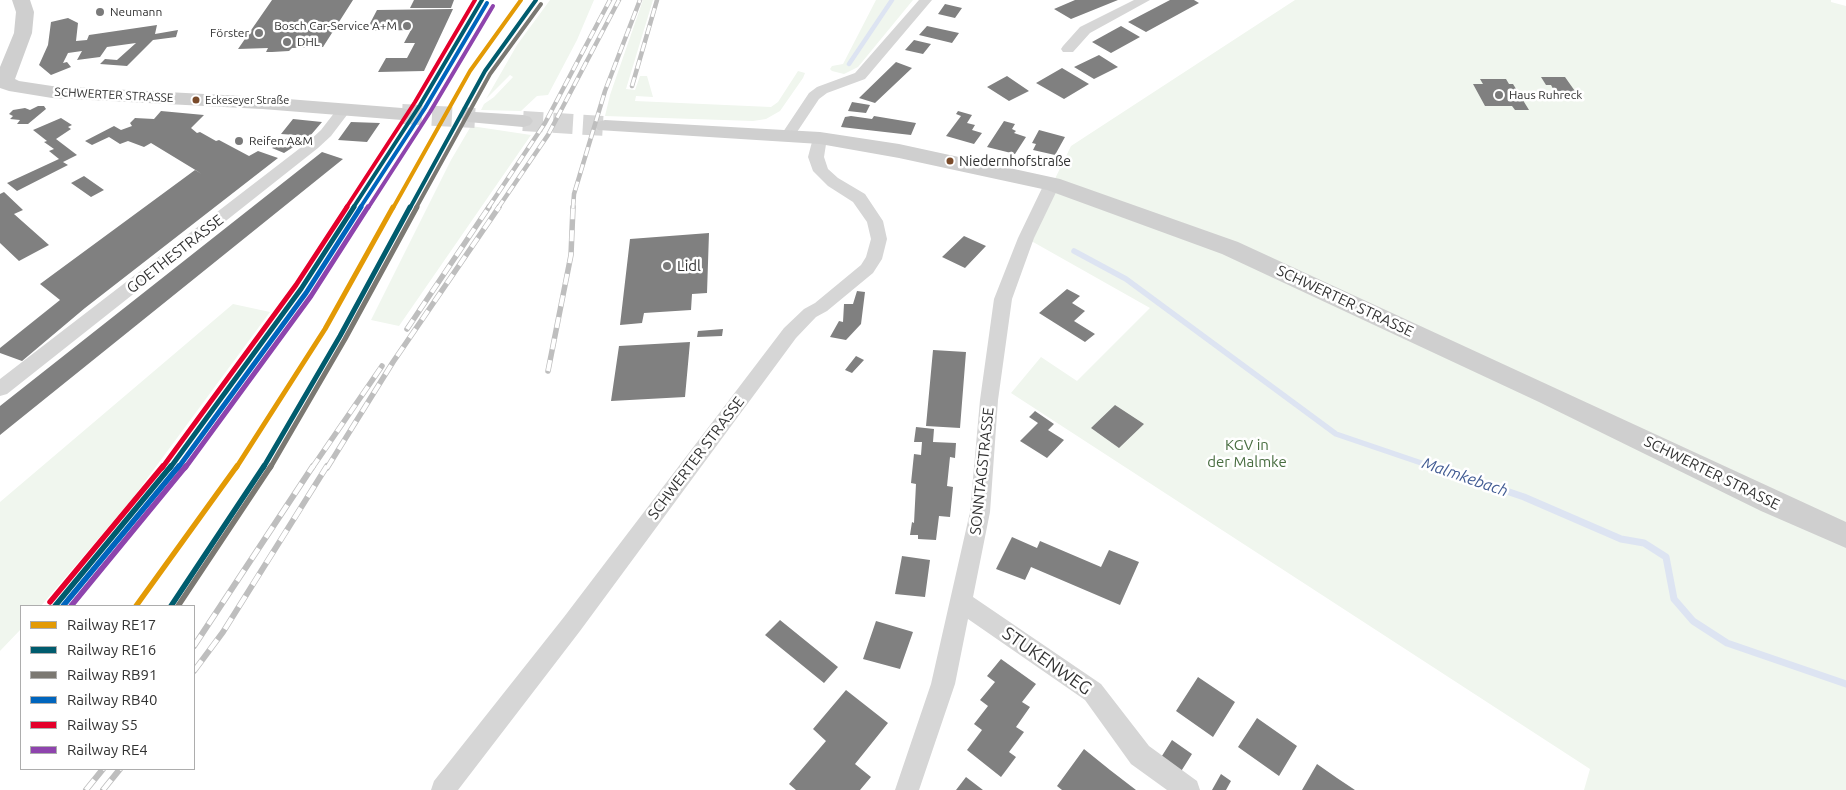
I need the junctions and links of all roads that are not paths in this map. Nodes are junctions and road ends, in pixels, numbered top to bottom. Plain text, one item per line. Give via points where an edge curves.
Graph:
1 (21, 0) edge
2 (926, 0) edge
3 (1144, 0) edge
4 (1068, 49) dead end
5 (3, 86) edge
6 (343, 111) junction
7 (402, 114) tunnel mouth
8 (475, 118) tunnel mouth
9 (523, 121) tunnel mouth
10 (605, 126) tunnel mouth
11 (788, 135) junction
12 (820, 138) junction
13 (1052, 184) junction
14 (0, 389) edge
15 (1846, 535) edge
16 (962, 602) junction
17 (443, 790) edge
18 (908, 790) edge
19 (1188, 790) edge

1 - 5 main road via 24,33
2 - 11 street via 860,76 814,96
3 - 4 street via 1085,30
5 - 6 main road, SCHWERTER STRASSE
6 - 7 main road, SCHWERTER STRASSE
6 - 14 street, GOETHESTRASSE via 313,144
8 - 9 main road
10 - 11 main road, SCHWERTER STRASSE
11 - 12 main road, SCHWERTER STRASSE
12 - 13 main road, SCHWERTER STRASSE via 899,151
12 - 17 street, SCHWERTER STRASSE via 816,156 821,171 859,198 875,220 879,239 874,259 867,269 810,313 790,333
13 - 15 main road, SCHWERTER STRASSE via 1230,248
13 - 16 street, SONNTAGSTRASSE via 1026,238 1003,299 989,400 980,512
16 - 18 street, SONNTAGSTRASSE via 943,684
16 - 19 street, STUKENWEG via 1093,692 1140,755

